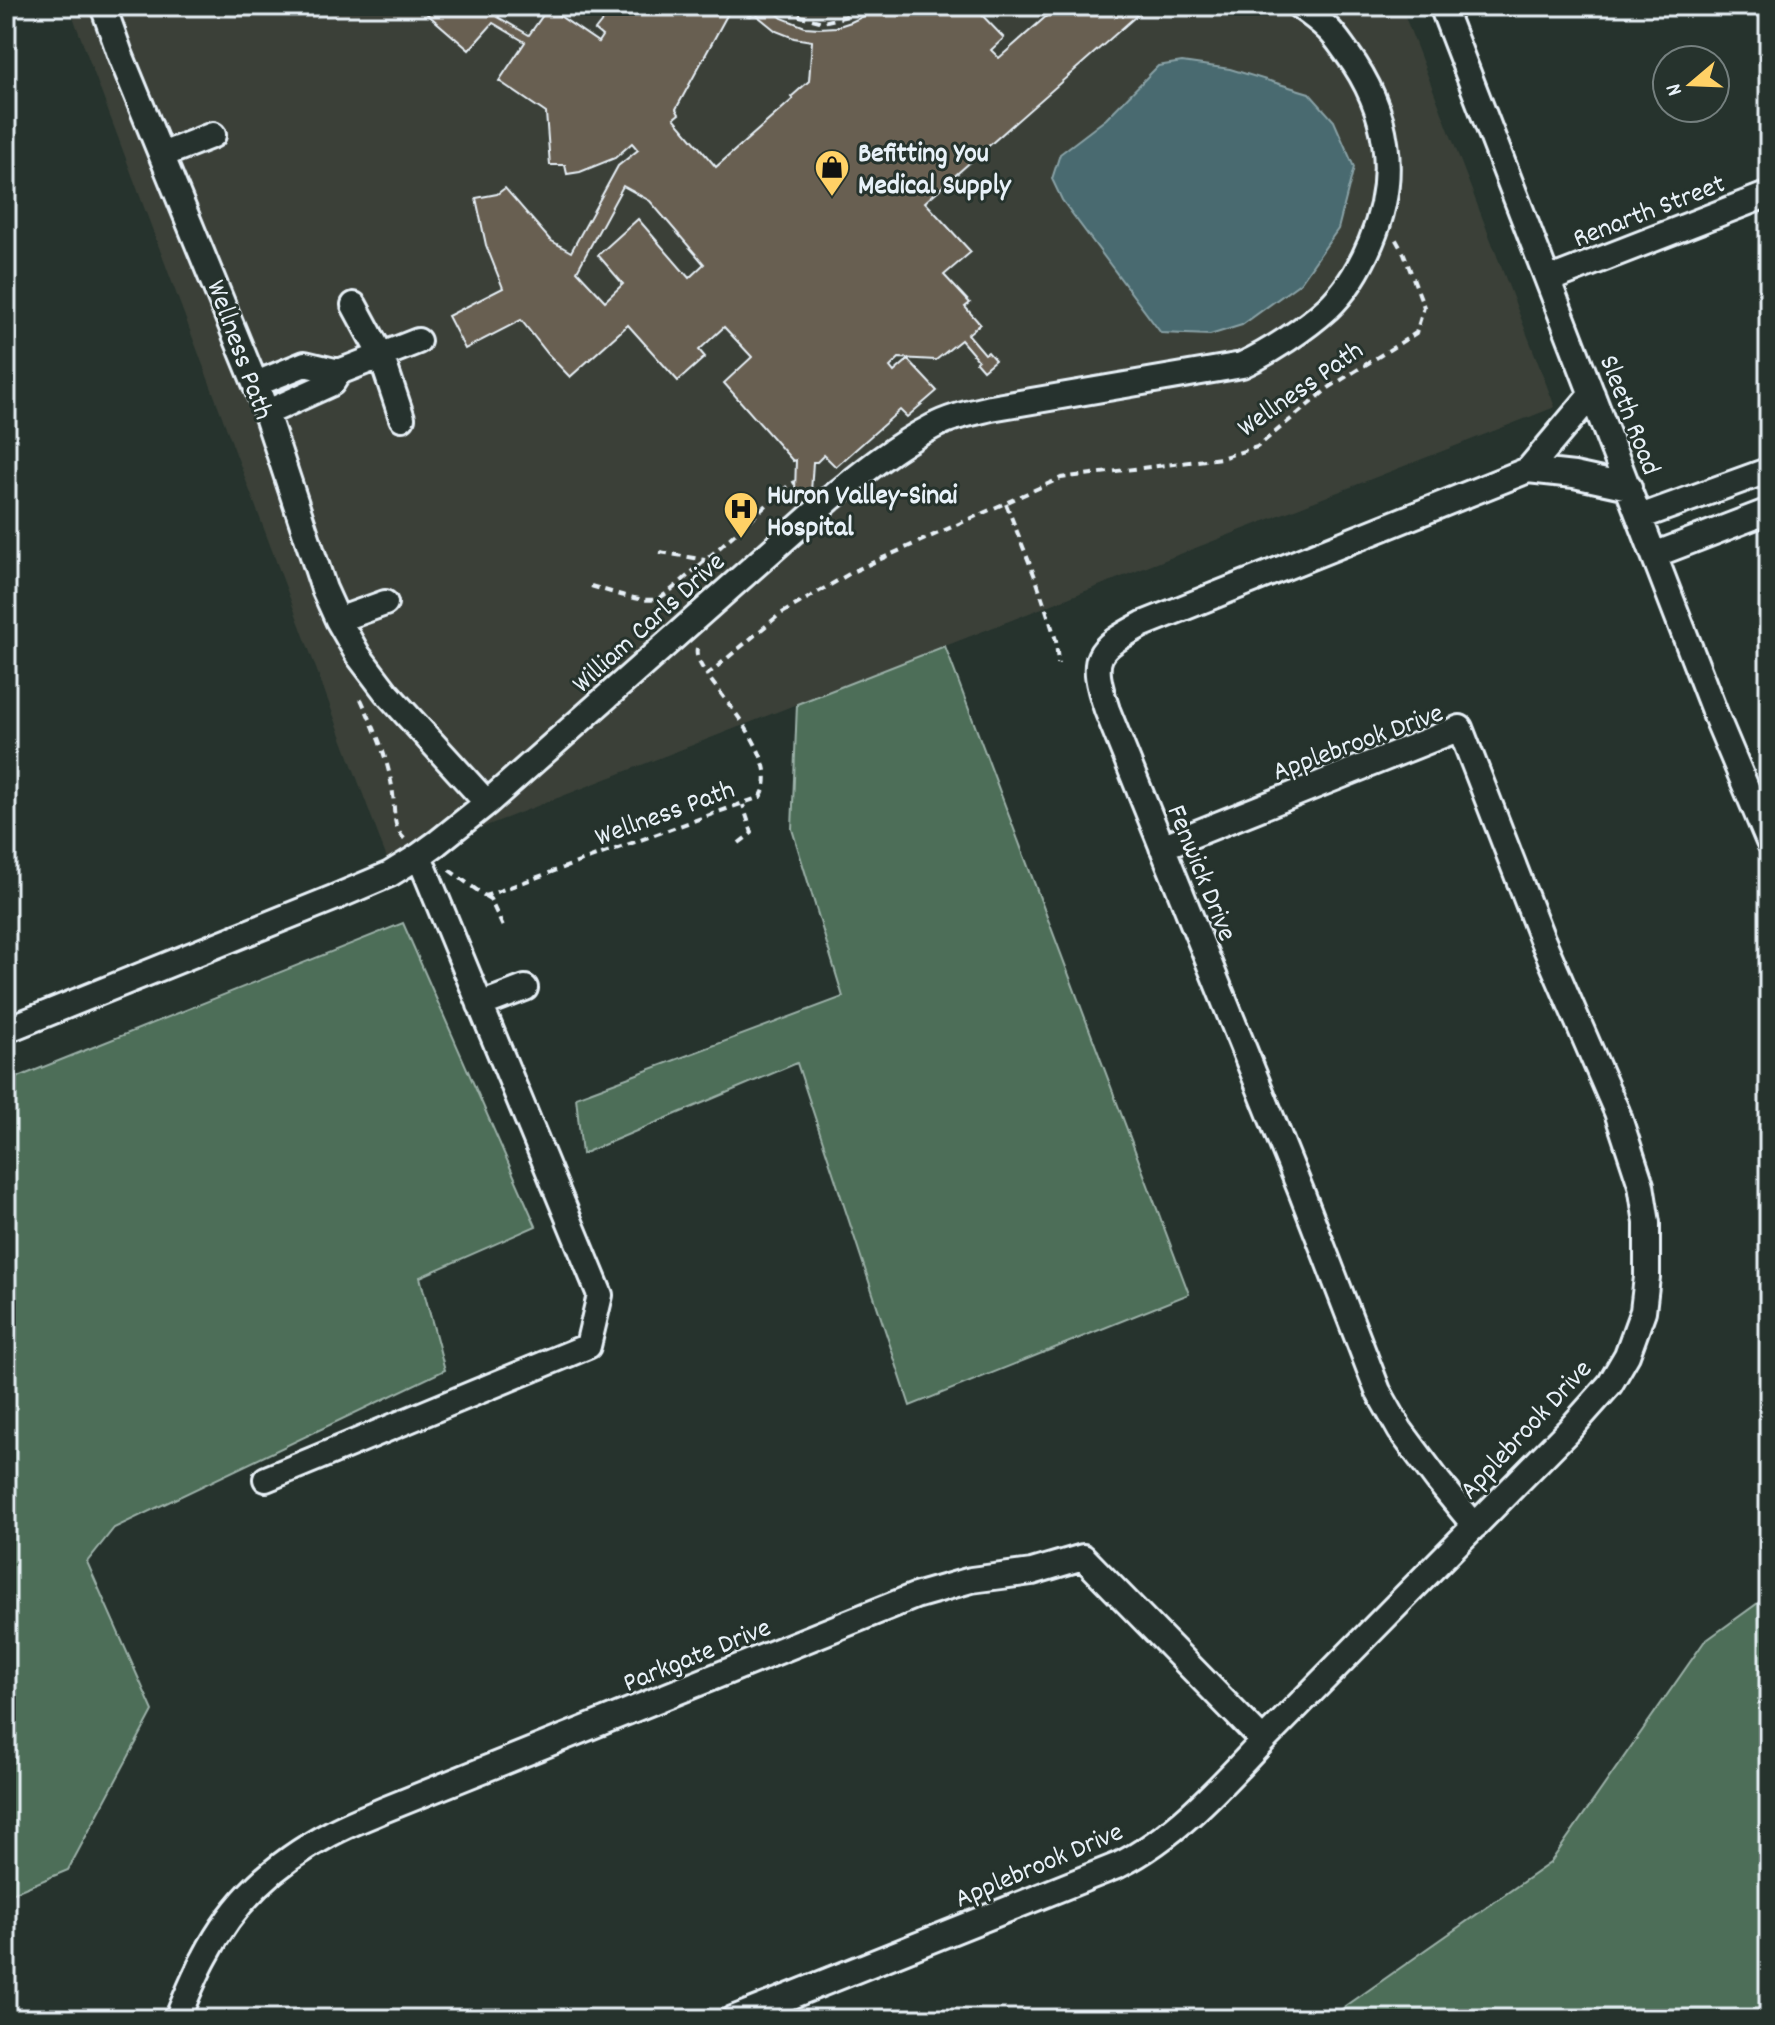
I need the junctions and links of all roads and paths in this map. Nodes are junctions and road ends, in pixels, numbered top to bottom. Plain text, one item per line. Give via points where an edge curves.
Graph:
1 (103, 6) edge
2 (788, 6) edge
3 (862, 6) edge
4 (1299, 6) edge
5 (1442, 6) edge
6 (213, 135) dead end
7 (162, 155) junction
8 (1769, 194) edge
9 (1390, 229) dead end
10 (1548, 280) junction
11 (354, 305) dead end
12 (418, 341) dead end
13 (381, 355) junction
14 (339, 372) junction
15 (256, 384) junction
16 (1592, 394) junction
17 (266, 413) junction
18 (402, 418) dead end
19 (1528, 470) junction
20 (1769, 473) edge
21 (1629, 487) junction
22 (1005, 503) junction
23 (1769, 511) edge
24 (1640, 517) junction
25 (660, 552) dead end
26 (1654, 555) junction
27 (705, 560) dead end
28 (699, 566) dead end
29 (591, 586) dead end
30 (385, 603) dead end
31 (338, 620) junction
32 (1058, 664) dead end
33 (360, 695) dead end
34 (487, 803) junction
35 (743, 805) junction
36 (1769, 842) edge
37 (739, 843) dead end
38 (1162, 847) junction
39 (421, 855) junction
40 (485, 896) junction
41 (504, 929) dead end
42 (525, 988) dead end
43 (480, 1005) junction
44 (6, 1030) edge
45 (266, 1479) dead end
46 (1475, 1526) junction
47 (1263, 1741) junction
48 (177, 2019) edge
49 (733, 2019) edge

1 - 7 street
2 - 3 path via 800,16 823,22 852,15
4 - 34 street, William Carls Drive via 1330,30 1359,69 1373,95 1387,159 1377,228 1349,283 1328,308 1242,365 991,408 933,426 830,499
5 - 10 street, Sleeth Road
6 - 7 street
7 - 15 street
8 - 10 street, Renarth Street
9 - 22 path, Wellness Path via 1424,307 1416,333 1330,387 1257,447 1221,458 1061,478
10 - 16 street, Sleeth Road
11 - 13 street
12 - 13 street
13 - 14 street
13 - 18 street
14 - 15 street via 305,364
14 - 17 street via 332,383
15 - 17 street
16 - 19 street, Fenwick Drive
16 - 21 street, Sleeth Road
17 - 31 street
19 - 21 street, Fenwick Drive
19 - 38 street, Fenwick Drive via 1143,624 1103,649 1097,681
20 - 24 street
21 - 24 street, Sleeth Road
22 - 32 path via 1037,582 1056,640
22 - 35 path, Wellness Path via 841,578 779,615 707,675 766,766 766,790
23 - 26 street
24 - 26 street, Sleeth Road
25 - 27 path
26 - 36 street, Sleeth Road
28 - 29 path via 658,599
30 - 31 street
31 - 34 street via 386,692
33 - 39 path via 384,750 396,829
34 - 39 street, William Carls Drive
35 - 37 path via 752,833
35 - 40 path, Wellness Path
38 - 46 street, Fenwick Drive via 1378,1391 1400,1430
38 - 46 street, Applebrook Drive via 1460,728 1617,1112 1641,1185 1647,1223 1643,1311 1627,1355 1610,1384
39 - 40 path
39 - 43 street
39 - 44 street, William Carls Drive via 336,897
40 - 41 path
42 - 43 street
43 - 45 street via 600,1295 588,1346
46 - 47 street, Applebrook Drive
47 - 48 street, Parkgate Drive via 1083,1557 1032,1572 971,1580 915,1596 331,1833 280,1864 249,1892 205,1957
47 - 49 street, Applebrook Drive via 1142,1853

